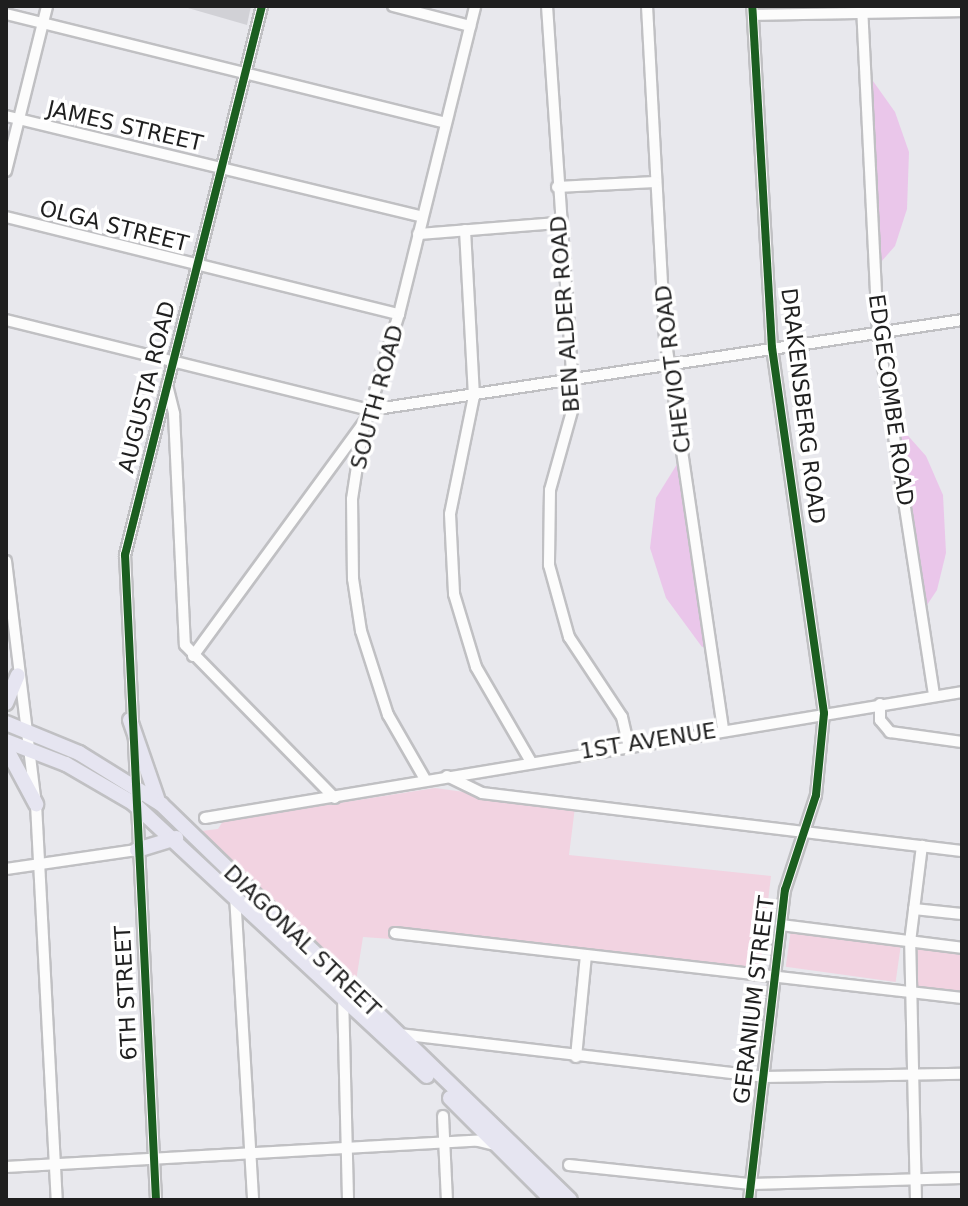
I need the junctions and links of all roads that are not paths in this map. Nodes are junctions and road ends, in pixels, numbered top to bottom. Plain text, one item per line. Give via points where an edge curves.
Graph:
1 (47, 6) edge
2 (262, 6) edge
3 (393, 6) edge
4 (475, 6) edge
5 (547, 6) edge
6 (647, 6) edge
7 (862, 7) edge
8 (753, 10) edge
9 (962, 11) edge
10 (6, 14) edge
11 (43, 23) junction
12 (470, 26) junction
13 (245, 72) junction
14 (6, 116) edge
15 (18, 119) junction
16 (446, 123) junction
17 (222, 167) junction
18 (6, 171) edge
19 (655, 182) junction
20 (557, 187) junction
21 (6, 217) edge
22 (422, 217) junction
23 (559, 223) junction
24 (465, 230) junction
25 (418, 234) junction
26 (197, 266) junction
27 (399, 314) junction
28 (6, 320) edge
29 (962, 320) edge
30 (878, 333) junction
31 (772, 348) junction
32 (173, 362) junction
33 (668, 365) junction
34 (571, 379) junction
35 (166, 383) junction
36 (474, 396) junction
37 (368, 415) junction
38 (6, 561) edge
39 (193, 656) junction
40 (18, 675) junction
41 (962, 692) edge
42 (934, 696) junction
43 (6, 703) edge
44 (880, 704) junction
45 (824, 713) junction
46 (130, 720) junction
47 (6, 723) edge
48 (723, 729) junction
49 (26, 732) junction
50 (6, 741) edge
51 (962, 742) edge
52 (628, 743) junction
53 (6, 748) edge
54 (28, 750) junction
55 (530, 760) junction
56 (447, 776) junction
57 (426, 781) junction
58 (133, 784) junction
59 (335, 798) junction
60 (133, 803) junction
61 (36, 804) junction
62 (161, 804) junction
63 (205, 818) dead end
64 (803, 833) junction
65 (176, 838) junction
66 (922, 846) junction
67 (137, 850) junction
68 (962, 851) edge
69 (39, 864) junction
70 (6, 869) edge
71 (234, 892) junction
72 (914, 909) junction
73 (962, 914) edge
74 (781, 925) junction
75 (395, 933) dead end
76 (910, 942) junction
77 (962, 948) edge
78 (586, 955) junction
79 (773, 976) junction
80 (345, 992) junction
81 (912, 994) junction
82 (962, 998) edge
83 (397, 1033) junction
84 (576, 1057) junction
85 (962, 1074) edge
86 (913, 1076) junction
87 (763, 1077) junction
88 (443, 1116) dead end
89 (497, 1145) junction
90 (444, 1146) junction
91 (345, 1151) junction
92 (250, 1155) junction
93 (154, 1160) junction
94 (55, 1165) junction
95 (569, 1165) dead end
96 (6, 1167) edge
97 (962, 1178) edge
98 (916, 1179) junction
99 (751, 1184) junction
100 (556, 1198) edge
101 (57, 1200) edge
102 (156, 1200) edge
103 (253, 1200) edge
104 (348, 1200) edge
105 (447, 1200) edge
106 (749, 1200) edge
107 (916, 1200) edge

1 - 11 street
2 - 13 street, AUGUSTA ROAD
3 - 12 street
4 - 12 street, SOUTH ROAD
5 - 20 street, BEN ALDER ROAD
6 - 19 street, CHEVIOT ROAD
7 - 8 street
7 - 9 street
7 - 30 street, EDGECOMBE ROAD
8 - 31 street, DRAKENSBERG ROAD
10 - 11 street
11 - 13 street
11 - 15 street
12 - 16 street, SOUTH ROAD
13 - 16 street
13 - 17 street, AUGUSTA ROAD
14 - 15 street, JAMES STREET
15 - 17 street, JAMES STREET
15 - 18 street
16 - 22 street, SOUTH ROAD
17 - 22 street, JAMES STREET
17 - 26 street, AUGUSTA ROAD
19 - 20 street
19 - 33 street, CHEVIOT ROAD
20 - 23 street, BEN ALDER ROAD
21 - 26 street, OLGA STREET
22 - 25 street, SOUTH ROAD
23 - 24 street
23 - 34 street, BEN ALDER ROAD
24 - 25 street
24 - 36 street
25 - 27 street, SOUTH ROAD
26 - 27 street, OLGA STREET
26 - 32 street, AUGUSTA ROAD
27 - 37 street, SOUTH ROAD
28 - 32 street
29 - 30 street
30 - 31 street
30 - 42 street, EDGECOMBE ROAD
31 - 33 street
31 - 45 street, DRAKENSBERG ROAD
32 - 35 street, AUGUSTA ROAD
32 - 37 street
33 - 34 street
33 - 48 street, CHEVIOT ROAD
34 - 36 street
34 - 52 street, BEN ALDER ROAD via 574,415 550,490 549,565 569,637 622,717
35 - 39 street via 174,414 183,634
35 - 46 street, AUGUSTA ROAD via 125,555
36 - 37 street
36 - 55 street via 450,514 454,594 476,667
37 - 39 street
37 - 57 street, SOUTH ROAD via 351,518 356,600 388,715
38 - 40 street
39 - 59 street
40 - 43 main road
40 - 49 street
41 - 42 street, 1ST AVENUE
42 - 44 street, 1ST AVENUE
44 - 45 street, 1ST AVENUE
44 - 51 street via 880,720 890,732
45 - 48 street, 1ST AVENUE
45 - 64 street, GERANIUM STREET via 822,768
46 - 58 street, AUGUSTA ROAD
46 - 62 main road via 139,760
47 - 49 main road, DIAGONAL STREET
48 - 52 street, 1ST AVENUE
49 - 54 street
49 - 58 main road, DIAGONAL STREET
50 - 54 main road, DIAGONAL STREET
52 - 55 street, 1ST AVENUE
53 - 61 main road
54 - 60 main road, DIAGONAL STREET
54 - 61 street
55 - 56 street, 1ST AVENUE
56 - 57 street, 1ST AVENUE
56 - 64 street via 482,793
57 - 59 street, 1ST AVENUE
58 - 60 street, 6TH STREET
58 - 62 main road, DIAGONAL STREET
59 - 63 street, 1ST AVENUE
60 - 65 main road, DIAGONAL STREET
60 - 67 street, 6TH STREET
61 - 69 street
62 - 80 main road, DIAGONAL STREET
64 - 66 street
64 - 74 street, GERANIUM STREET
65 - 67 main road
65 - 71 main road, DIAGONAL STREET
66 - 68 street
66 - 72 street
67 - 69 street
67 - 93 street, 6TH STREET
69 - 70 street
69 - 94 street
71 - 80 main road, DIAGONAL STREET
71 - 92 street
72 - 73 street
72 - 76 street
74 - 76 street
74 - 79 street, GERANIUM STREET
75 - 78 street
76 - 77 street
76 - 81 street
78 - 79 street
78 - 84 street
79 - 81 street
79 - 87 street, GERANIUM STREET
80 - 83 main road, DIAGONAL STREET
80 - 89 main road, DIAGONAL STREET
80 - 91 street
81 - 82 street
81 - 86 street
83 - 84 street
83 - 100 main road, DIAGONAL STREET
84 - 87 street
85 - 86 street
86 - 87 street
86 - 98 street
87 - 99 street, GERANIUM STREET
88 - 90 street
89 - 90 street via 478,1141
89 - 100 main road, DIAGONAL STREET
90 - 91 street
90 - 105 street
91 - 92 street
91 - 104 street
92 - 93 street
92 - 103 street
93 - 94 street
93 - 102 street, 6TH STREET
94 - 96 street
94 - 101 street
95 - 99 street
97 - 98 street
98 - 99 street
98 - 107 street
99 - 106 street, GERANIUM STREET

